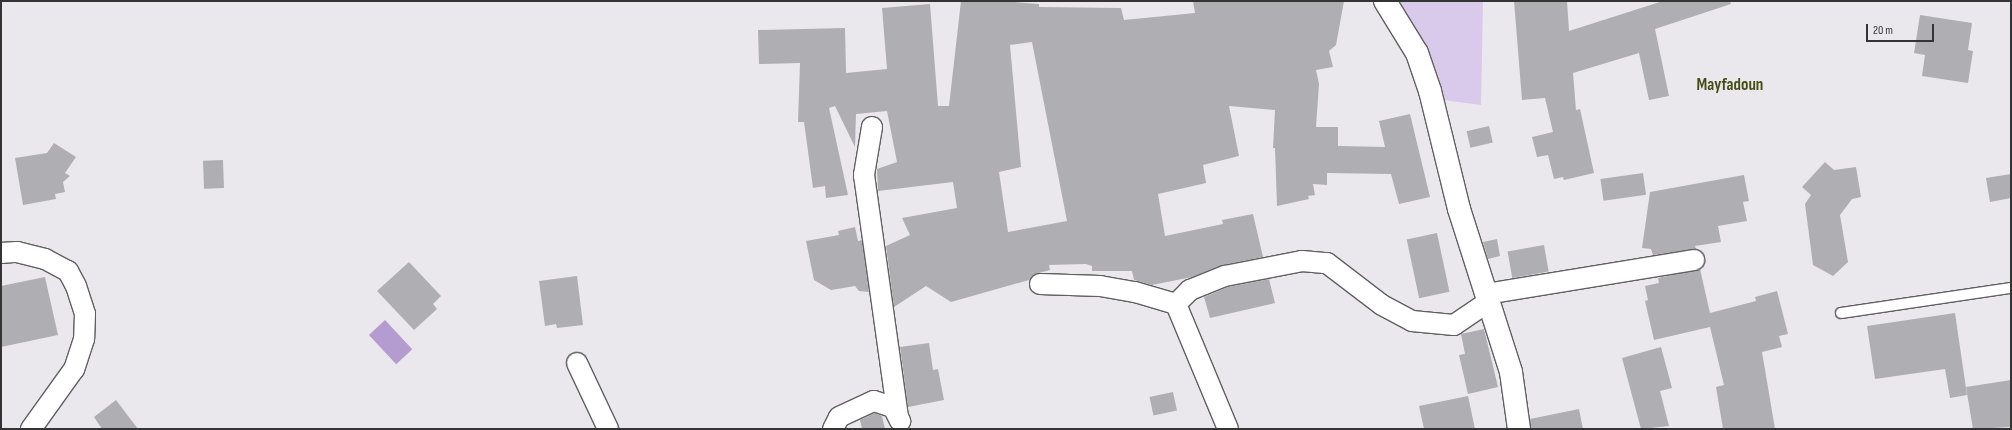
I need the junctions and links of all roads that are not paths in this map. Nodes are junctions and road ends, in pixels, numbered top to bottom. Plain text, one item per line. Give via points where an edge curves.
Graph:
1 (1385, 1) edge
2 (872, 127) dead end
3 (1, 253) edge
4 (1694, 260) dead end
5 (1040, 284) dead end
6 (2011, 288) edge
7 (1487, 298) junction
8 (1176, 304) junction
9 (1841, 313) dead end
10 (577, 362) dead end
11 (900, 422) edge
12 (31, 429) edge
13 (608, 429) edge
14 (833, 429) edge
15 (1228, 429) edge
16 (1519, 429) edge

1 - 7 street via 1417,53 1430,91 1459,209
2 - 11 street via 865,182 879,293
3 - 12 street via 17,252 45,259 68,271 85,314 84,339 74,369
4 - 7 street
5 - 8 street via 1100,286 1135,292
6 - 9 lane
7 - 8 street via 1454,325 1412,322 1382,305 1327,263 1302,261 1225,276 1190,290
7 - 16 street via 1511,372
8 - 15 street
10 - 13 street
11 - 14 street via 893,407 874,401 840,417

